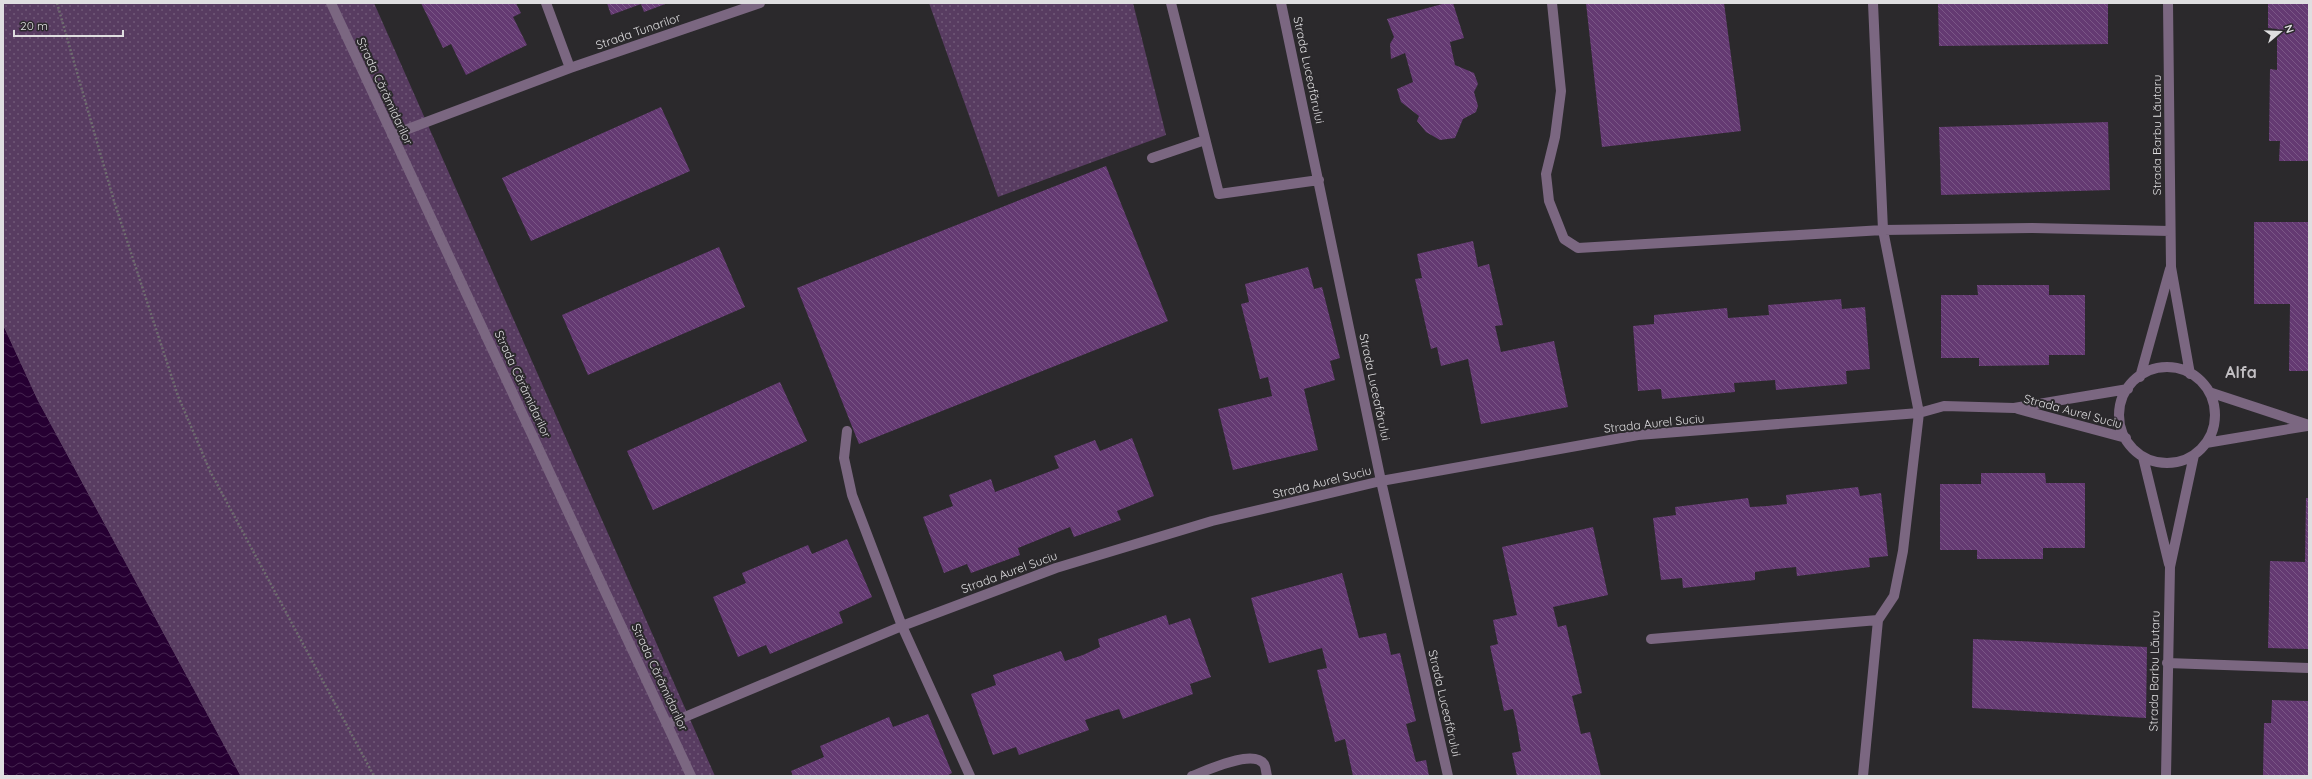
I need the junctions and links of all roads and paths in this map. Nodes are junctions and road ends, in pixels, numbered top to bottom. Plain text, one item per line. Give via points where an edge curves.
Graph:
1 (57, 3) edge
2 (331, 3) edge
3 (546, 3) edge
4 (760, 3) edge
5 (1171, 3) edge
6 (1281, 3) edge
7 (1552, 3) edge
8 (1873, 3) edge
9 (2168, 3) edge
10 (570, 68) junction
11 (392, 135) junction
12 (1205, 140) junction
13 (1152, 158) dead end
14 (1319, 180) junction
15 (1883, 230) junction
16 (2170, 231) junction
17 (2170, 267) junction
18 (2190, 374) junction
19 (2140, 377) junction
20 (2128, 389) junction
21 (2209, 392) junction
22 (2014, 408) junction
23 (1919, 413) junction
24 (2309, 425) edge
25 (847, 431) dead end
26 (2126, 438) junction
27 (2206, 443) junction
28 (2194, 456) junction
29 (2143, 457) junction
30 (1381, 481) junction
31 (2170, 567) junction
32 (1878, 620) junction
33 (902, 626) junction
34 (1650, 638) dead end
35 (2167, 663) junction
36 (2309, 668) edge
37 (668, 724) junction
38 (374, 776) edge
39 (691, 776) edge
40 (970, 776) edge
41 (1192, 776) edge
42 (1267, 776) edge
43 (1448, 776) edge
44 (1863, 776) edge
45 (2166, 776) edge

1 - 38 path via 114,201 178,396 210,471
2 - 11 street, Strada Cărămidarilor
3 - 10 street
4 - 10 street, Strada Tunarilor
5 - 12 street
6 - 14 street, Strada Luceafărului
7 - 15 street via 1561,91 1546,174 1549,201 1564,239 1578,248
8 - 15 street
9 - 16 street, Strada Barbu Lăutaru
10 - 11 street, Strada Tunarilor
11 - 37 street, Strada Cărămidarilor
12 - 13 street
12 - 14 street via 1219,194
14 - 30 street, Strada Luceafărului
15 - 16 street via 2032,228
15 - 23 street
16 - 17 street, Strada Barbu Lăutaru
17 - 18 street, Strada Barbu Lăutaru
17 - 19 street, Strada Barbu Lăutaru
18 - 19 street via 2182,370 2165,368 2147,371
18 - 21 street
19 - 20 street via 2133,381
20 - 22 street, Strada Aurel Suciu
20 - 26 street via 2123,396 2119,413 2121,431
21 - 24 street
21 - 27 street via 2214,409 2213,427
22 - 23 street, Strada Aurel Suciu via 1944,406
22 - 26 street, Strada Aurel Suciu
23 - 30 street, Strada Aurel Suciu via 1638,435
23 - 32 street via 1904,550 1894,596
24 - 27 street
25 - 33 street via 844,458 852,495
26 - 29 street via 2130,446
27 - 28 street
28 - 29 street via 2166,463
28 - 31 street, Strada Barbu Lăutaru
29 - 31 street, Strada Barbu Lăutaru
30 - 33 street, Strada Aurel Suciu via 1212,521 1078,562
30 - 43 street, Strada Luceafărului
31 - 35 street, Strada Barbu Lăutaru
32 - 34 street
32 - 44 street
33 - 37 street, Strada Aurel Suciu
33 - 40 street
35 - 36 street
35 - 45 street, Strada Barbu Lăutaru
37 - 39 street, Strada Cărămidarilor
41 - 42 street via 1243,758 1256,758 1264,764

